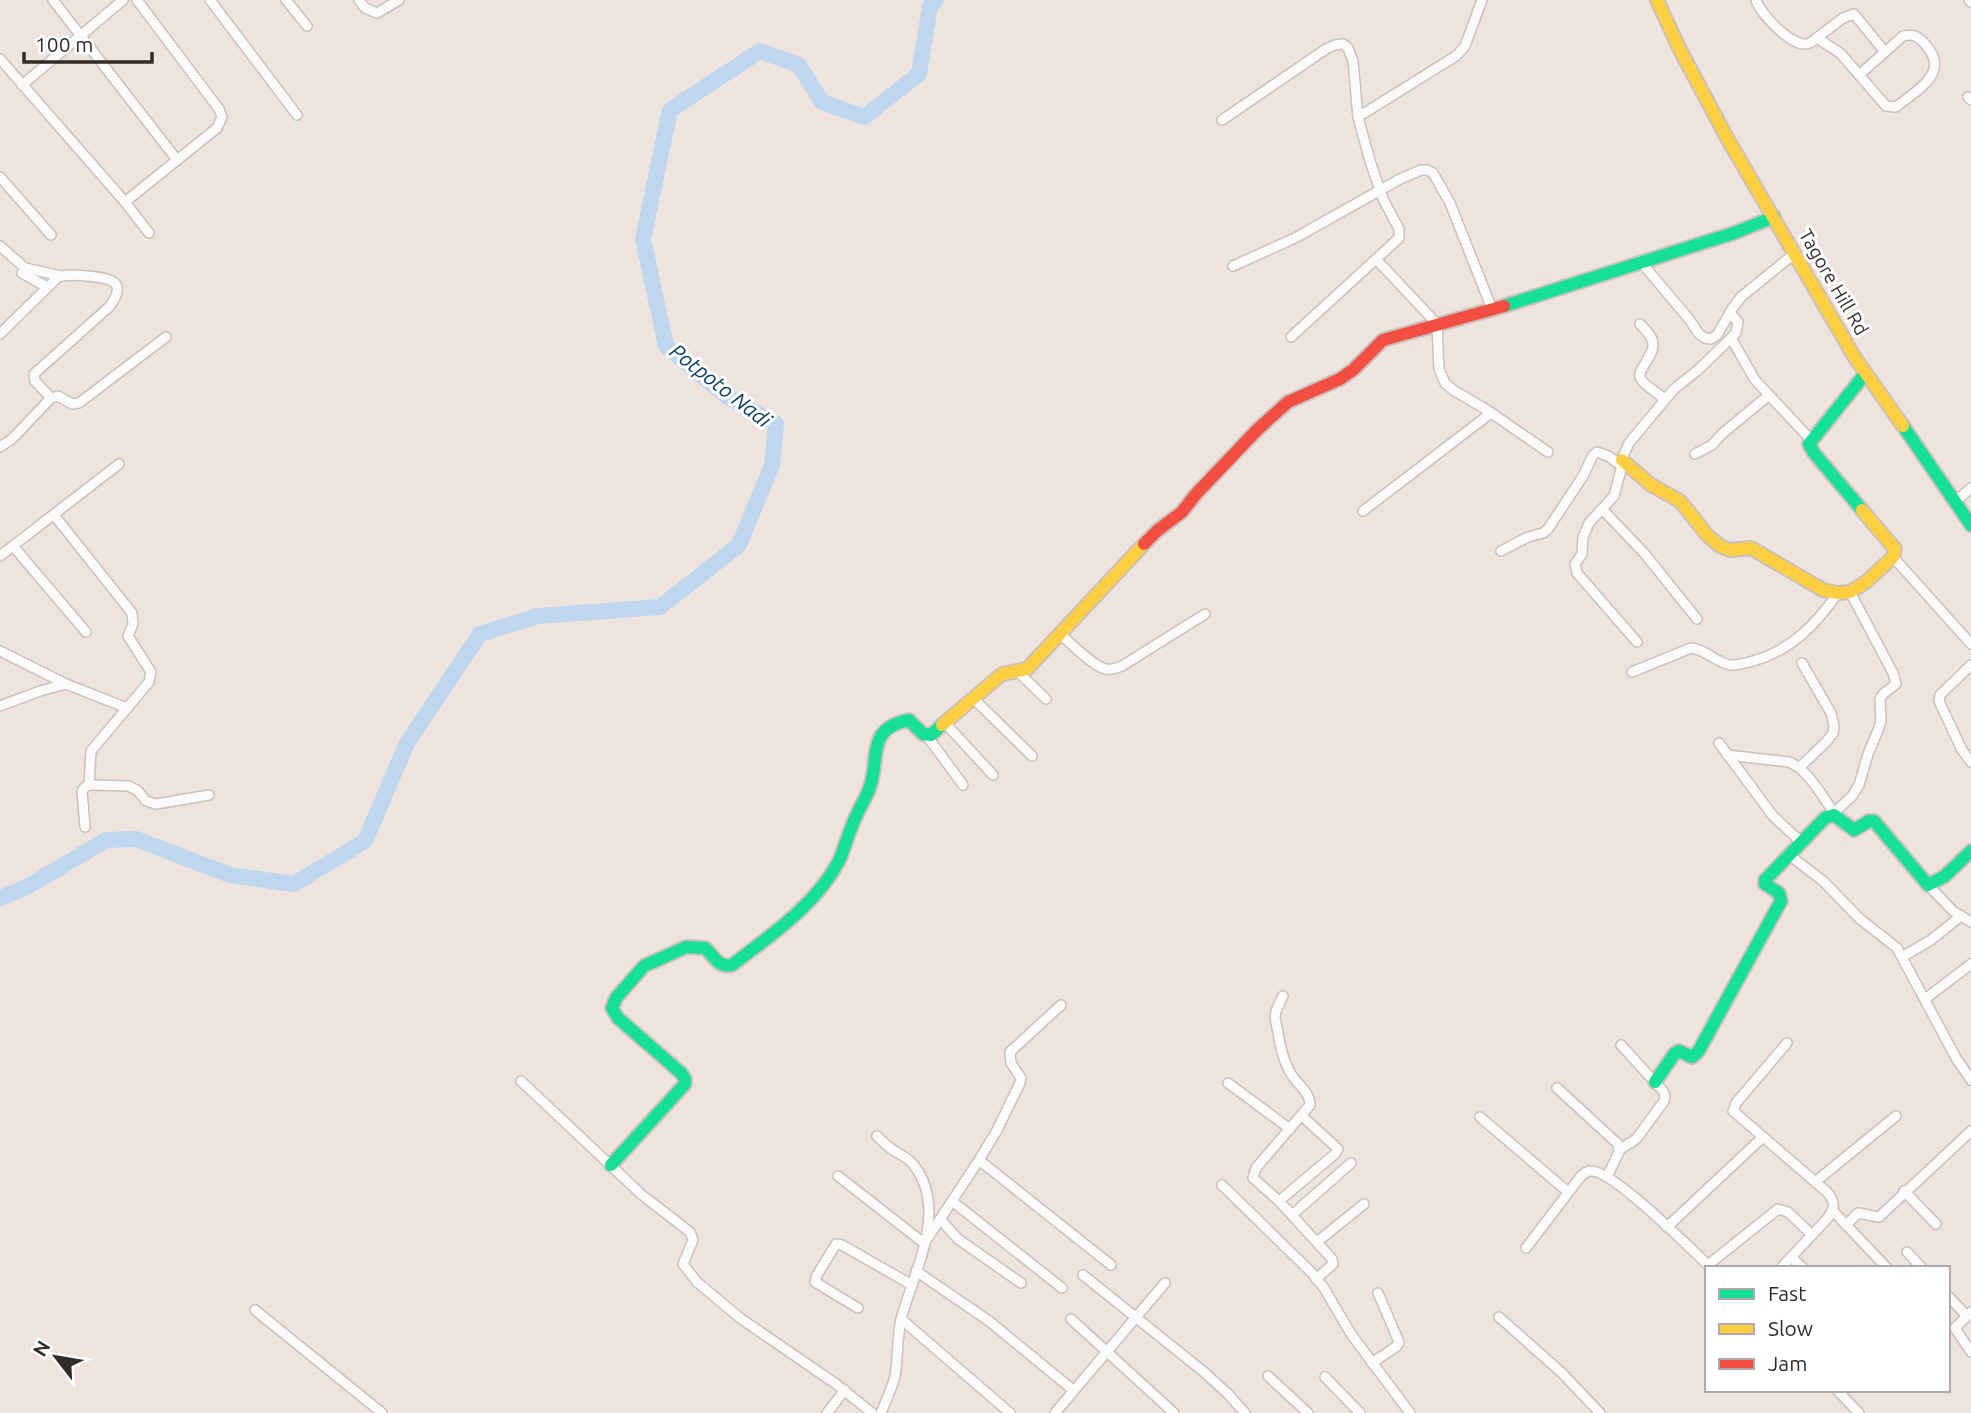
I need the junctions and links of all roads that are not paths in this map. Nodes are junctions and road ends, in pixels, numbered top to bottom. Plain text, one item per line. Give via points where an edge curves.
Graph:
1 (54, 0) edge
2 (123, 0) edge
3 (136, 0) edge
4 (210, 0) edge
5 (286, 0) edge
6 (359, 0) edge
7 (399, 0) edge
8 (1482, 0) edge
9 (1657, 0) edge
10 (1756, 0) edge
11 (307, 26) dead end
12 (81, 35) junction
13 (1817, 38) junction
14 (1885, 52) junction
15 (0, 60) edge
16 (1859, 75) junction
17 (22, 85) junction
18 (298, 115) dead end
19 (1358, 117) junction
20 (1222, 120) dead end
21 (177, 160) junction
22 (0, 177) edge
23 (1379, 189) junction
24 (125, 202) junction
25 (1774, 217) junction
26 (149, 233) dead end
27 (51, 236) dead end
28 (0, 246) edge
29 (1795, 253) junction
30 (1376, 260) junction
31 (1637, 262) junction
32 (1233, 266) dead end
33 (22, 273) dead end
34 (61, 276) junction
35 (47, 288) junction
36 (1492, 309) junction
37 (1730, 313) junction
38 (1437, 324) junction
39 (1640, 324) dead end
40 (0, 334) edge
41 (166, 337) dead end
42 (1291, 337) dead end
43 (1731, 338) junction
44 (1865, 374) junction
45 (1769, 395) junction
46 (51, 398) junction
47 (1665, 399) junction
48 (1491, 413) junction
49 (1811, 440) junction
50 (0, 447) edge
51 (1548, 452) dead end
52 (1695, 454) dead end
53 (1622, 463) junction
54 (119, 464) dead end
55 (1971, 488) edge
56 (1956, 501) junction
57 (1602, 509) junction
58 (1363, 511) dead end
59 (54, 515) junction
60 (1971, 525) edge
61 (13, 546) junction
62 (1501, 551) dead end
63 (1, 554) edge
64 (1893, 557) junction
65 (1844, 592) junction
66 (1205, 614) dead end
67 (1698, 619) dead end
68 (86, 632) dead end
69 (1060, 634) junction
70 (1637, 642) dead end
71 (1971, 644) edge
72 (0, 651) edge
73 (1802, 663) dead end
74 (1971, 665) edge
75 (1017, 671) junction
76 (1632, 672) dead end
77 (66, 684) junction
78 (974, 699) junction
79 (1046, 699) dead end
80 (0, 706) edge
81 (127, 708) junction
82 (945, 723) junction
83 (927, 736) junction
84 (1718, 743) dead end
85 (1727, 755) junction
86 (1032, 756) dead end
87 (1971, 762) edge
88 (1800, 767) junction
89 (993, 775) dead end
90 (89, 785) junction
91 (963, 785) dead end
92 (209, 795) dead end
93 (1836, 816) junction
94 (85, 827) dead end
95 (1801, 842) junction
96 (1971, 851) edge
97 (1788, 855) junction
98 (1928, 886) junction
99 (1967, 918) edge
100 (1902, 957) junction
101 (1971, 964) edge
102 (1283, 996) dead end
103 (1925, 999) junction
104 (1061, 1005) dead end
105 (1787, 1043) dead end
106 (1621, 1045) dead end
107 (1971, 1078) edge
108 (521, 1081) dead end
109 (1655, 1082) junction
110 (1228, 1083) dead end
111 (1557, 1088) dead end
112 (1302, 1116) junction
113 (1896, 1116) dead end
114 (1480, 1118) dead end
115 (1290, 1129) junction
116 (1971, 1131) edge
117 (877, 1136) dead end
118 (1763, 1137) junction
119 (1620, 1149) junction
120 (979, 1160) junction
121 (1351, 1163) dead end
122 (611, 1165) junction
123 (838, 1176) dead end
124 (1607, 1177) junction
125 (1815, 1182) junction
126 (1222, 1185) dead end
127 (1904, 1191) junction
128 (1569, 1192) junction
129 (952, 1201) junction
130 (1279, 1201) junction
131 (1364, 1204) dead end
132 (1833, 1211) junction
133 (1292, 1215) junction
134 (940, 1219) junction
135 (1936, 1224) dead end
136 (1846, 1225) junction
137 (1667, 1227) junction
138 (1812, 1234) junction
139 (926, 1241) junction
140 (1317, 1242) junction
141 (1526, 1248) dead end
142 (1907, 1252) dead end
143 (1791, 1257) junction
144 (1111, 1265) dead end
145 (1709, 1266) edge
146 (1783, 1266) edge
147 (1800, 1266) edge
148 (1885, 1266) edge
149 (1920, 1266) edge
150 (916, 1271) junction
151 (1083, 1275) dead end
152 (1316, 1279) junction
153 (1021, 1283) dead end
154 (1165, 1283) dead end
155 (912, 1285) junction
156 (1062, 1288) dead end
157 (1378, 1293) dead end
158 (1950, 1298) edge
159 (858, 1308) dead end
160 (255, 1310) dead end
161 (1969, 1314) edge
162 (1499, 1317) dead end
163 (1135, 1318) junction
164 (901, 1319) junction
165 (1071, 1320) dead end
166 (1952, 1329) edge
167 (1106, 1351) junction
168 (1971, 1352) edge
169 (1373, 1363) junction
170 (1268, 1376) dead end
171 (1325, 1377) dead end
172 (845, 1390) junction
173 (1073, 1390) junction
174 (1839, 1392) edge
175 (1852, 1392) edge
176 (1846, 1400) junction
177 (382, 1413) edge
178 (827, 1413) edge
179 (872, 1413) edge
180 (881, 1413) edge
181 (1010, 1413) edge
182 (1055, 1413) edge
183 (1174, 1413) edge
184 (1245, 1413) edge
185 (1308, 1413) edge
186 (1360, 1413) edge
187 (1410, 1413) edge
188 (1600, 1413) edge
189 (1859, 1413) edge

1 - 12 street
2 - 12 street
3 - 21 street via 222,117 217,128
4 - 18 street
5 - 11 street
6 - 7 street via 377,13
8 - 19 street via 1465,46 1456,56
9 - 25 street, Tagore Hill Rd via 1727,138
10 - 13 street via 1762,13 1793,41 1804,46
12 - 17 street
12 - 21 street
13 - 14 street via 1854,14
13 - 16 street via 1840,53
14 - 16 street
14 - 16 street via 1912,34 1931,52 1934,72 1925,84 1890,108
15 - 17 street
17 - 24 street
19 - 20 street via 1353,61 1343,44 1326,49
19 - 23 street
21 - 24 street
22 - 27 street
23 - 30 street via 1400,233
23 - 32 street via 1304,233
23 - 36 street via 1421,170 1433,173 1458,221
24 - 26 street
25 - 29 street, Tagore Hill Rd
25 - 31 street
28 - 34 street via 25,268
29 - 37 street via 1747,292
29 - 44 street, Tagore Hill Rd
30 - 38 street
30 - 42 street
31 - 36 street
31 - 37 street via 1705,338 1717,335
33 - 35 street
34 - 35 street
34 - 46 street via 107,277 119,290 109,307 34,374
35 - 40 street
36 - 38 street
37 - 43 street via 1738,323
38 - 48 street via 1439,369 1445,383
38 - 69 street via 1383,340 1342,378 1280,408
39 - 47 street via 1654,346 1640,377
41 - 46 street via 79,403
43 - 45 street via 1749,372
43 - 47 street
44 - 49 street
44 - 56 street, Tagore Hill Rd
45 - 49 street
45 - 52 street via 1707,449
46 - 50 street
47 - 53 street via 1629,443
48 - 51 street
48 - 58 street
49 - 64 street via 1814,453 1892,544
53 - 57 street via 1614,496
53 - 62 street via 1597,452 1548,528
53 - 65 street via 1680,500 1712,541 1734,551 1751,548 1823,590
54 - 59 street
55 - 56 street
56 - 60 street, Tagore Hill Rd
57 - 67 street
57 - 70 street via 1585,530 1575,569
59 - 61 street
59 - 81 street via 132,613 128,636 151,676
61 - 63 street
61 - 68 street
64 - 65 street via 1866,582
64 - 71 street
65 - 76 street via 1806,632 1762,659 1730,664 1691,648
65 - 93 street via 1896,684 1882,694 1881,720 1859,785
66 - 69 street via 1122,666 1107,670
69 - 75 street via 1027,669
72 - 77 street
73 - 88 street via 1834,726 1827,741
74 - 87 street via 1939,701
75 - 78 street via 1002,674
75 - 79 street
77 - 80 street
77 - 81 street
78 - 82 street
78 - 86 street
81 - 90 street via 91,751
82 - 83 street
82 - 89 street
83 - 91 street
83 - 122 street via 905,720 881,735 875,775 840,859 820,890 786,924 728,966 718,963 705,948 686,947 644,966 616,998 612,1008 618,1018 681,1073 685,1084
84 - 85 street
85 - 88 street
85 - 95 street via 1773,816
88 - 93 street
90 - 92 street via 129,786 156,804
90 - 94 street via 82,791
93 - 95 street via 1829,815
93 - 98 street via 1854,830 1871,820 1878,823
95 - 97 street
96 - 98 street
97 - 100 street via 1892,943
97 - 109 street via 1765,880 1781,901 1698,1052 1692,1057 1675,1053
98 - 99 street
99 - 100 street
100 - 103 street
101 - 103 street
102 - 112 street via 1275,1018 1287,1068 1310,1100
103 - 107 street
104 - 120 street via 1010,1052 1021,1078
105 - 118 street via 1733,1108
106 - 109 street
108 - 122 street
109 - 119 street via 1664,1101 1637,1138
110 - 115 street
111 - 119 street via 1615,1139
112 - 115 street
112 - 130 street via 1338,1149
113 - 125 street
114 - 128 street
115 - 130 street via 1253,1174
116 - 127 street
117 - 139 street via 909,1159 928,1191
118 - 125 street
118 - 137 street
119 - 124 street
120 - 129 street
120 - 144 street
121 - 133 street
122 - 172 street via 693,1236 684,1268 697,1282 740,1318
123 - 139 street
124 - 128 street via 1589,1171
124 - 137 street
125 - 132 street via 1832,1199
126 - 152 street
127 - 135 street
127 - 136 street via 1878,1217 1858,1213
128 - 141 street
129 - 134 street
129 - 156 street
130 - 133 street
131 - 140 street
132 - 136 street
132 - 138 street
133 - 140 street
134 - 139 street
134 - 153 street via 958,1239
136 - 148 street
137 - 145 street
138 - 143 street
138 - 145 street via 1788,1212 1778,1209
139 - 150 street
140 - 152 street via 1333,1261
142 - 149 street
143 - 146 street
143 - 147 street
150 - 155 street
150 - 173 street via 989,1321
151 - 163 street
152 - 169 street
154 - 163 street
155 - 159 street via 836,1244 815,1282
155 - 164 street
157 - 169 street via 1399,1342
158 - 161 street
160 - 177 street
161 - 166 street
162 - 188 street
163 - 167 street
163 - 184 street via 1204,1372
164 - 180 street via 894,1380
164 - 181 street
165 - 167 street
166 - 168 street
167 - 173 street
167 - 183 street
169 - 187 street
170 - 185 street
171 - 186 street
172 - 178 street
172 - 179 street
173 - 182 street
174 - 176 street
175 - 176 street
176 - 189 street

